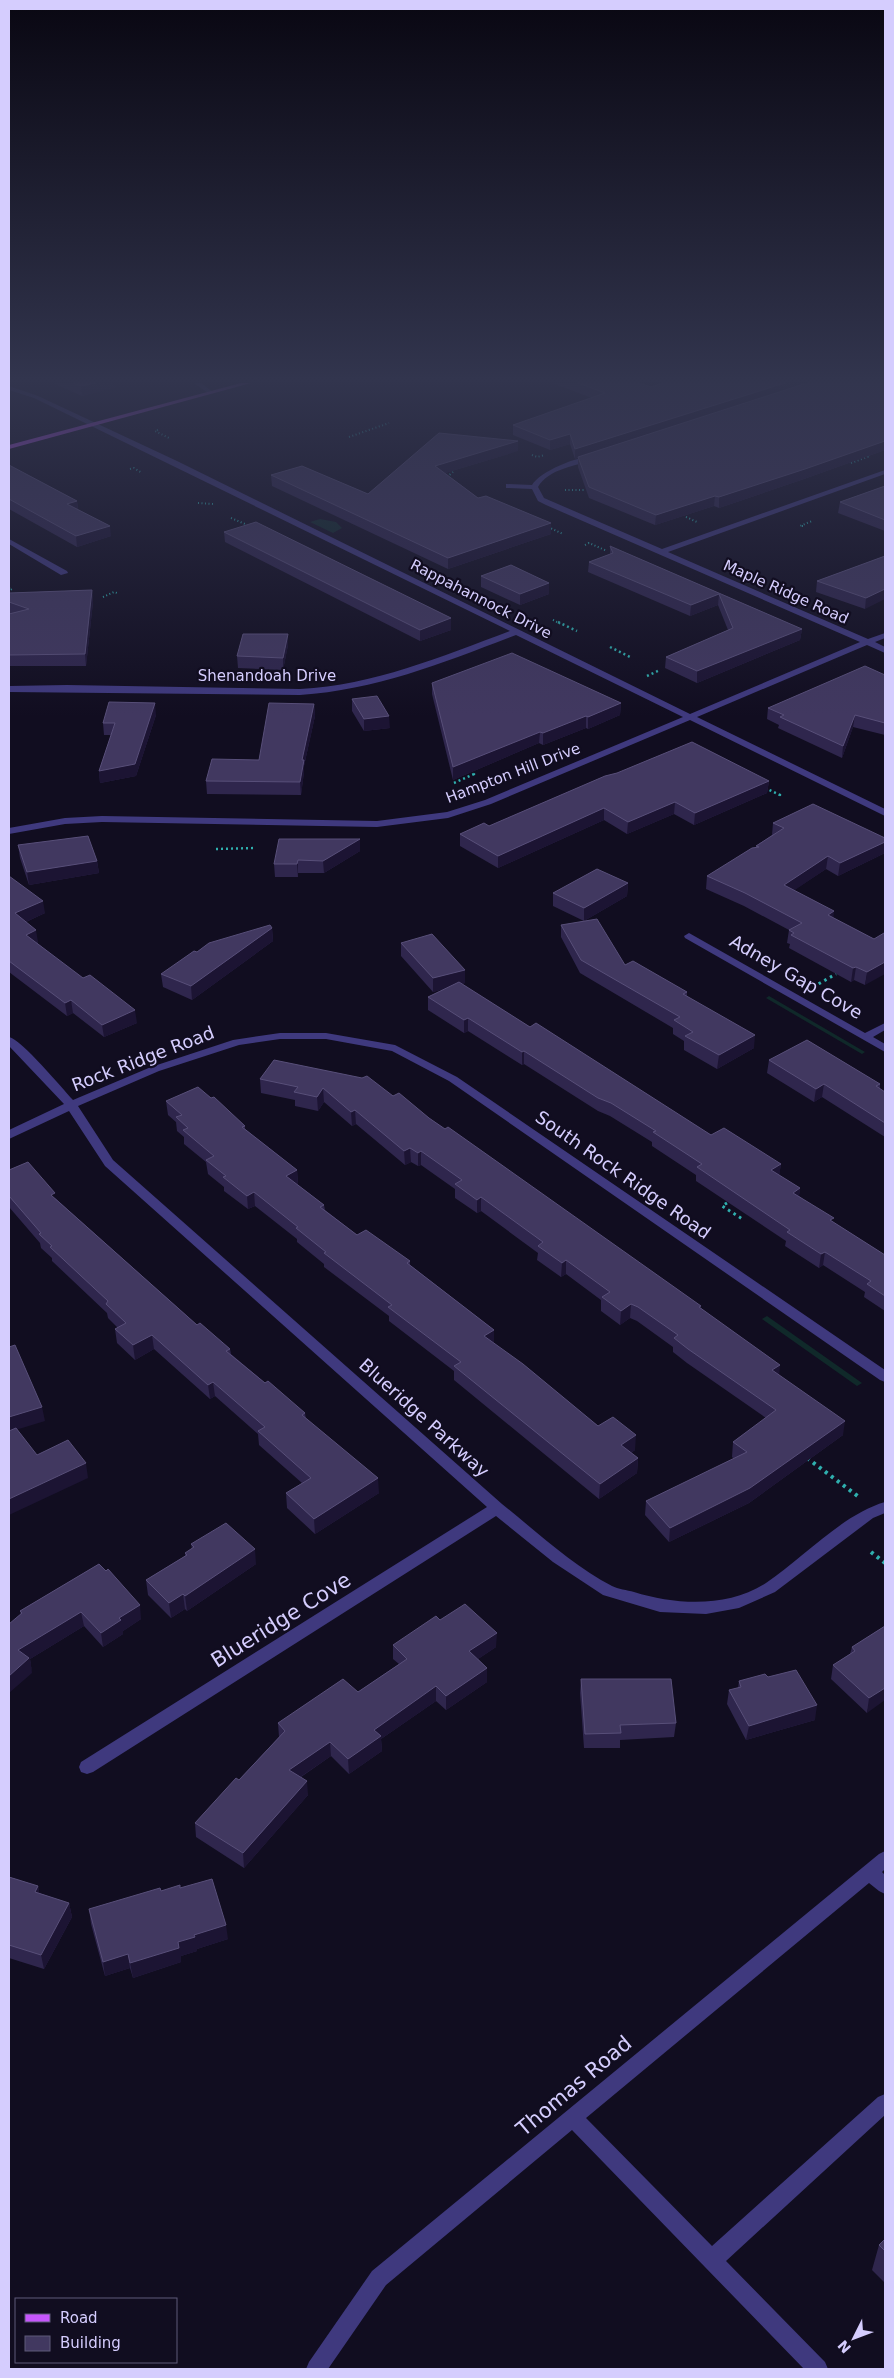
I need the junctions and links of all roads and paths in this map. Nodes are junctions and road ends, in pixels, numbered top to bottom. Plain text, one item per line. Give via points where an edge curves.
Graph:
1 (236, 494) edge
2 (538, 494) edge
3 (824, 494) edge
4 (198, 504) dead end
5 (217, 506) dead end
6 (231, 518) dead end
7 (812, 521) dead end
8 (245, 524) edge
9 (541, 524) edge
10 (803, 526) dead end
11 (563, 534) dead end
12 (9, 541) edge
13 (585, 545) dead end
14 (607, 551) dead end
15 (662, 552) junction
16 (64, 573) dead end
17 (117, 593) dead end
18 (103, 597) dead end
19 (553, 620) dead end
20 (576, 631) dead end
21 (516, 632) junction
22 (885, 635) edge
23 (869, 642) junction
24 (610, 647) dead end
25 (885, 650) edge
26 (630, 657) dead end
27 (660, 670) dead end
28 (643, 678) dead end
29 (9, 689) edge
30 (690, 717) junction
31 (472, 773) edge
32 (454, 783) dead end
33 (763, 787) edge
34 (778, 796) dead end
35 (885, 813) edge
36 (9, 831) edge
37 (256, 848) dead end
38 (216, 849) dead end
39 (689, 936) dead end
40 (836, 974) edge
41 (811, 988) dead end
42 (885, 1026) edge
43 (326, 1036) joint
44 (866, 1037) junction
45 (9, 1040) edge
46 (885, 1049) edge
47 (71, 1105) junction
48 (9, 1136) edge
49 (727, 1203) edge
50 (744, 1220) dead end
51 (885, 1377) edge
52 (806, 1458) edge
53 (859, 1497) dead end
54 (885, 1507) edge
55 (497, 1508) junction
56 (871, 1552) dead end
57 (885, 1563) edge
58 (87, 1767) dead end
59 (885, 1859) edge
60 (870, 1872) junction
61 (885, 1886) edge
62 (885, 2103) edge
63 (573, 2118) junction
64 (712, 2260) junction
65 (316, 2369) edge
66 (818, 2369) edge

1 - 21 street, Rappahannock Drive
2 - 15 street, Maple Ridge Road via 549,503
3 - 15 street
4 - 5 path via 206,502
6 - 8 path
7 - 10 path via 800,526
9 - 11 path
12 - 16 street
13 - 14 path via 589,543
15 - 23 street, Maple Ridge Road
17 - 18 path
19 - 20 path
21 - 29 street, Shenandoah Drive via 392,678 333,690
21 - 30 street, Rappahannock Drive
22 - 23 street, Hampton Hill Drive
23 - 25 street, Maple Ridge Road
23 - 30 street, Hampton Hill Drive
24 - 26 path
27 - 28 path
30 - 35 street, Rappahannock Drive
30 - 36 street, Hampton Hill Drive via 479,806 433,818 377,824 102,819 59,822
31 - 32 path
33 - 34 path
37 - 38 path
39 - 44 street, Adney Gap Cove
40 - 41 path
42 - 44 street
43 - 47 street, Rock Ridge Road via 280,1036 237,1042 156,1069
43 - 51 street, South Rock Ridge Road via 395,1048 454,1078
44 - 46 street, Adney Gap Cove
45 - 47 street, Blueridge Parkway
47 - 48 street, Rock Ridge Road
47 - 55 street, Blueridge Parkway via 109,1163
49 - 50 path via 722,1206
52 - 53 path
54 - 55 street, Blueridge Parkway via 868,1514 770,1588 739,1602 706,1608 660,1606 608,1591 558,1558
55 - 58 street, Blueridge Cove
56 - 57 path
59 - 60 street, Thomas Road
60 - 61 street
60 - 63 street, Thomas Road
62 - 64 street
63 - 64 street
63 - 65 street, Thomas Road via 380,2278
64 - 66 street

